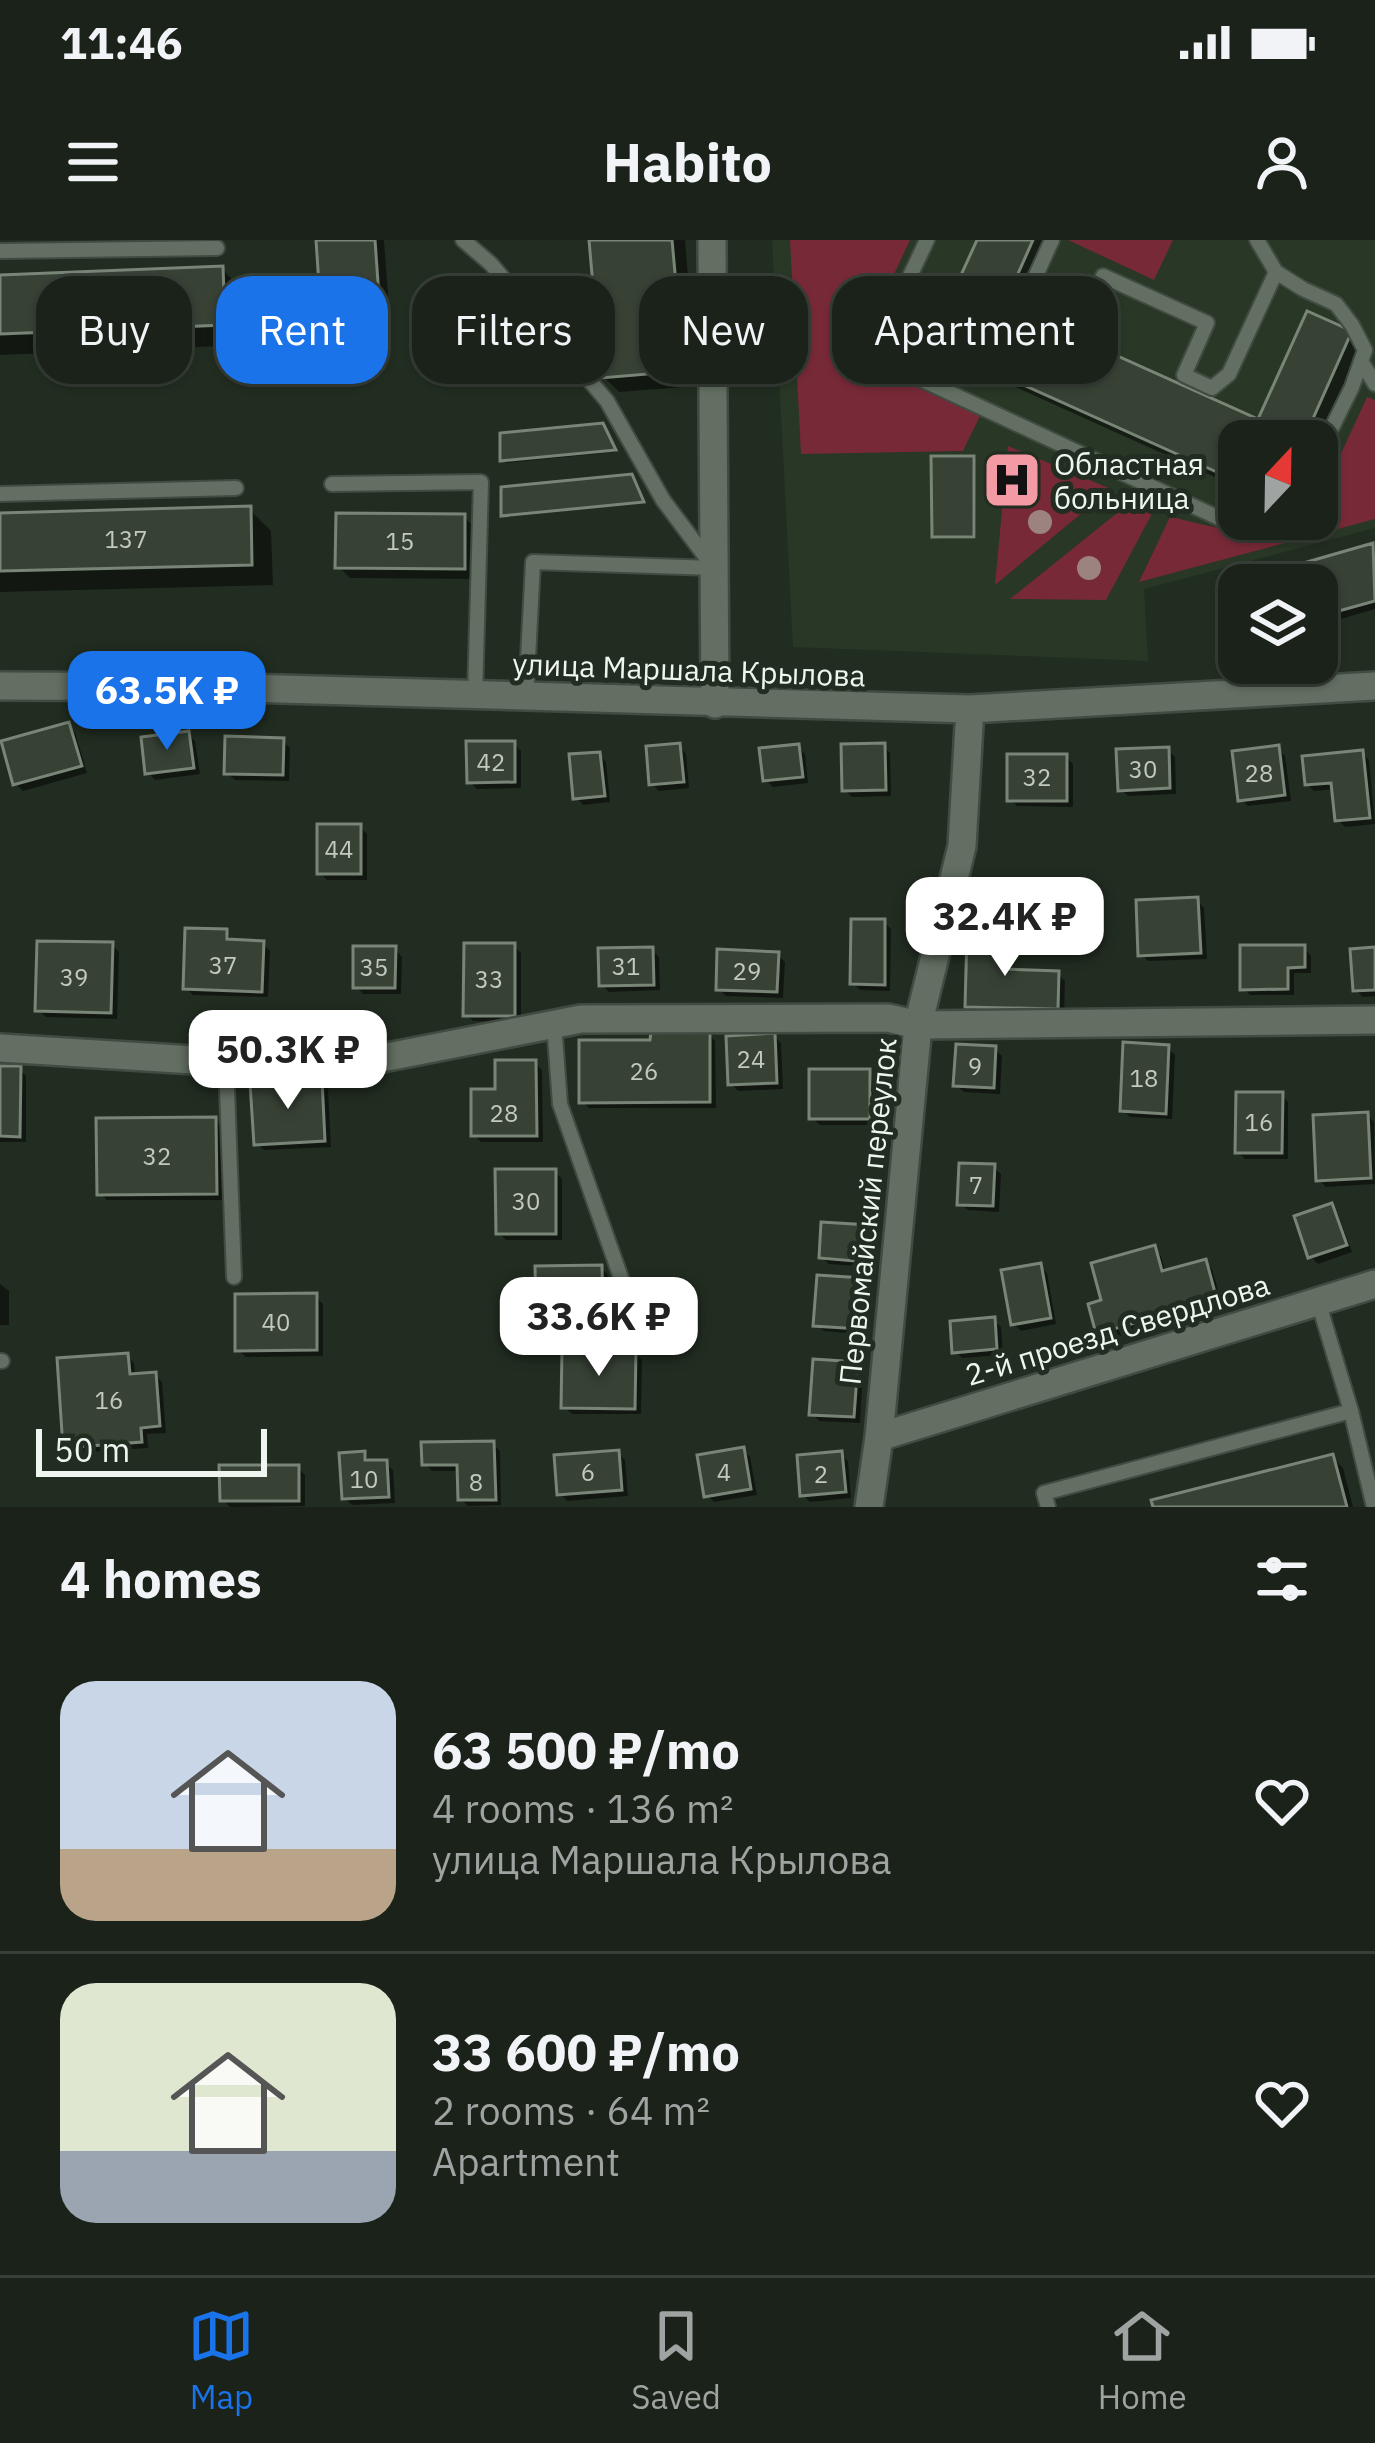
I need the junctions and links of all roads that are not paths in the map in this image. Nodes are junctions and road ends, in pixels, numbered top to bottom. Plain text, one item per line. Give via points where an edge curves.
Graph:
1 (463, 240) edge
2 (712, 240) edge
3 (928, 240) edge
4 (1052, 240) edge
5 (1257, 240) edge
6 (217, 248) dead end
7 (0, 251) edge
8 (1276, 272) junction
9 (1361, 361) junction
10 (1375, 384) edge
11 (1336, 420) edge
12 (332, 484) dead end
13 (236, 488) dead end
14 (0, 494) edge
15 (1218, 518) edge
16 (714, 568) junction
17 (0, 686) edge
18 (1375, 686) edge
19 (475, 696) junction
20 (526, 698) junction
21 (715, 704) junction
22 (970, 709) junction
23 (1375, 1021) edge
24 (554, 1023) junction
25 (918, 1025) junction
26 (0, 1048) edge
27 (226, 1062) junction
28 (235, 1277) dead end
29 (1375, 1284) edge
30 (1318, 1301) junction
31 (633, 1312) dead end
32 (1351, 1411) junction
33 (879, 1437) junction
34 (869, 1507) edge
35 (1048, 1507) edge
36 (1374, 1507) edge

1 - 16 lane via 607,401 663,500
2 - 16 street
3 - 15 lane via 876,348 901,370
4 - 8 lane via 1028,293 1084,319 1103,276 1207,323 1184,375 1212,388 1229,374
5 - 8 lane
6 - 7 lane
8 - 9 lane via 1336,304 1365,350
9 - 10 lane
9 - 11 lane
12 - 19 lane via 482,482
13 - 14 lane
16 - 20 lane via 533,562
16 - 21 street
17 - 19 street, улица Маршала Крылова
18 - 22 street, улица Маршала Крылова
19 - 20 street, улица Маршала Крылова
20 - 21 street, улица Маршала Крылова
21 - 22 street, улица Маршала Крылова
22 - 25 street, Первомайский переулок via 962,846
23 - 25 street
24 - 25 street via 888,1018
24 - 27 street via 357,1063
24 - 31 lane via 560,1104
25 - 33 street, Первомайский переулок
26 - 27 street
27 - 28 lane
29 - 30 street, 2-й проезд Свердлова
30 - 32 lane
30 - 33 street, 2-й проезд Свердлова
32 - 35 lane via 1045,1492
32 - 36 lane
33 - 34 street, Первомайский переулок

